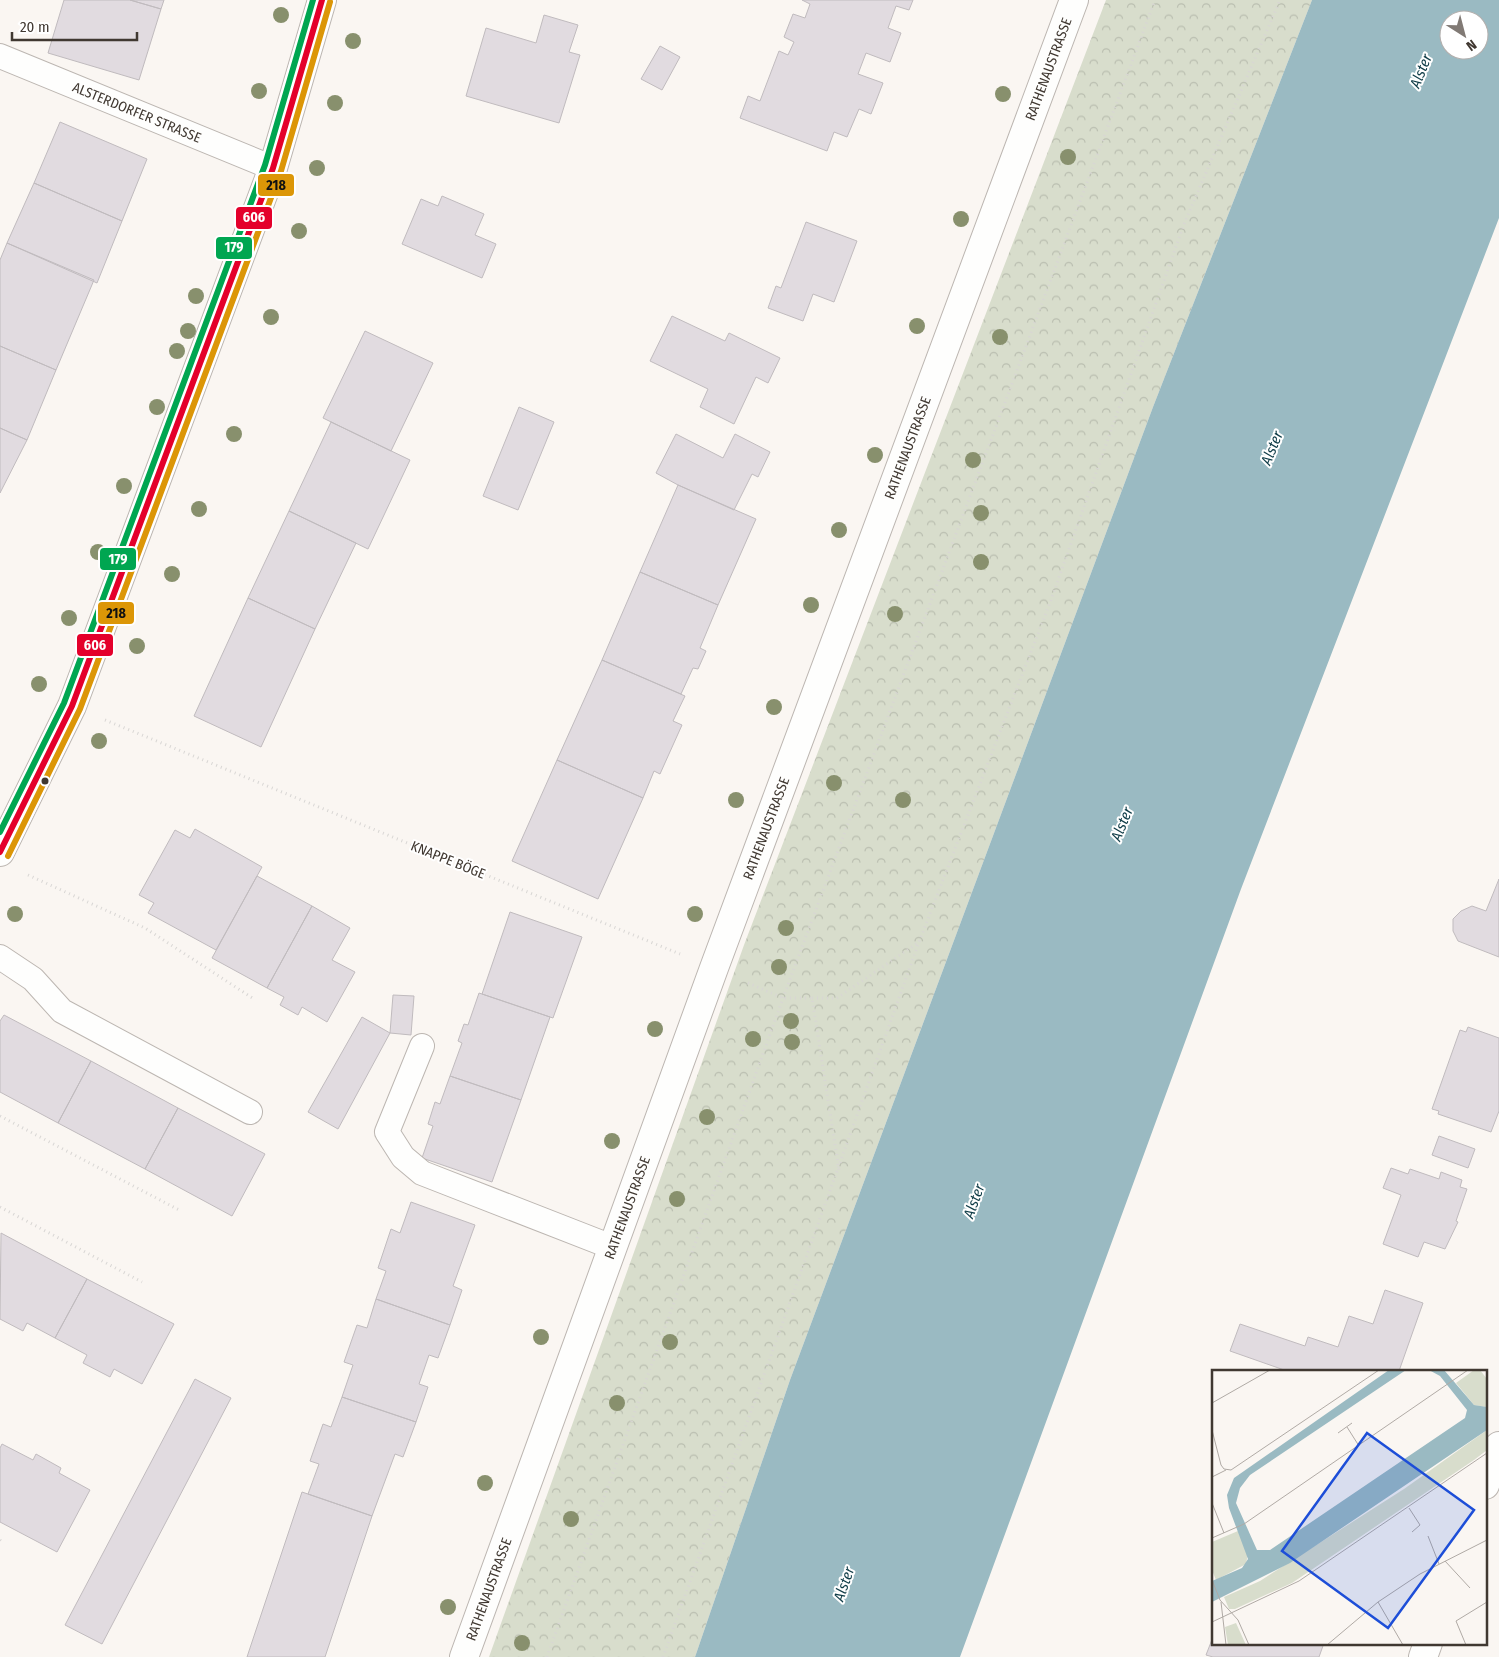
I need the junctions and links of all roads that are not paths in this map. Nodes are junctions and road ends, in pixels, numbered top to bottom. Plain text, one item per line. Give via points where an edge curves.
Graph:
1 (322, 0) edge
2 (1074, 0) edge
3 (0, 56) edge
4 (273, 168) junction
5 (0, 852) edge
6 (0, 957) edge
7 (422, 1046) dead end
8 (250, 1112) dead end
9 (612, 1247) junction
10 (1499, 1446) edge
11 (1486, 1481) edge
12 (1486, 1484) edge
13 (1499, 1489) edge
14 (1428, 1644) edge
15 (464, 1657) edge
16 (1424, 1657) edge

1 - 4 street
2 - 9 street, RATHENAUSTRASSE
3 - 4 lane, ALSTERDORFER STRASSE
4 - 5 street via 72,706
6 - 8 lane via 33,979 62,1011
7 - 9 lane via 387,1132 403,1157 422,1173
9 - 15 street, RATHENAUSTRASSE
10 - 11 street
12 - 13 lane
14 - 16 street

